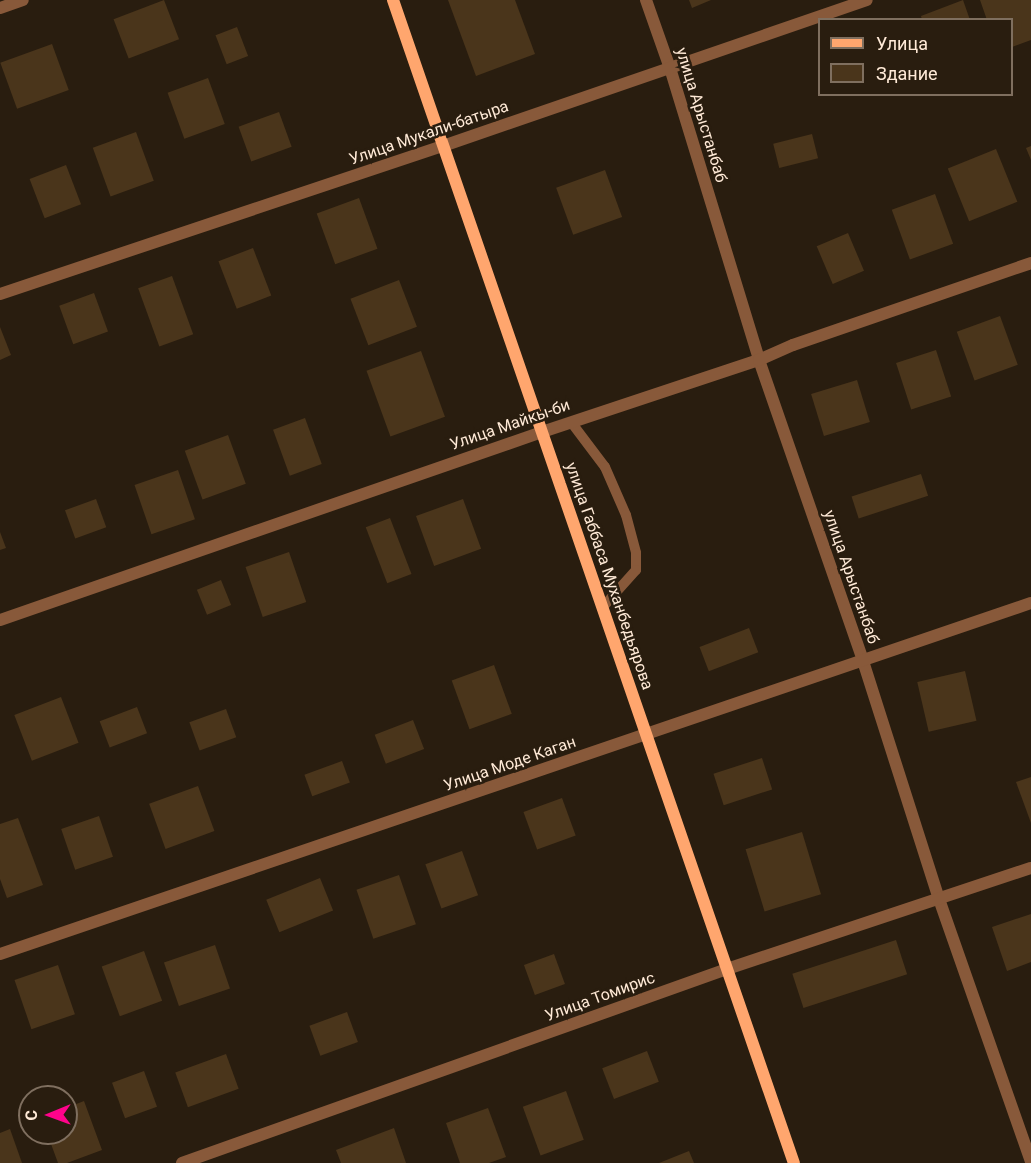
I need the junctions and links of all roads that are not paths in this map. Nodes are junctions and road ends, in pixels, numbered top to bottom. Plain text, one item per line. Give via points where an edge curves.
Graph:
1 (23, 0) edge
2 (393, 0) edge
3 (646, 0) edge
4 (867, 0) edge
5 (0, 8) edge
6 (670, 68) junction
7 (443, 147) junction
8 (1031, 263) edge
9 (0, 294) edge
10 (759, 360) junction
11 (571, 422) junction
12 (542, 432) junction
13 (1031, 603) edge
14 (603, 608) junction
15 (0, 620) edge
16 (863, 661) junction
17 (646, 735) junction
18 (1031, 868) edge
19 (939, 899) junction
20 (0, 954) edge
21 (727, 969) junction
22 (1031, 1162) edge
23 (182, 1163) edge
24 (794, 1163) edge

1 - 5 street
2 - 7 street, улица Габбаса Муханбедьярова
3 - 6 street, улица Арыстанбаб
4 - 6 street, Улица Мукали-батыра
6 - 7 street, Улица Мукали-батыра
6 - 10 street, улица Арыстанбаб
7 - 9 street, Улица Мукали-батыра
7 - 12 street, улица Габбаса Муханбедьярова
8 - 10 street, Улица Майкы-би
10 - 11 street, Улица Майкы-би
10 - 16 street, улица Арыстанбаб
11 - 12 street, Улица Майкы-би
11 - 14 lane via 605,466 626,515 636,553 636,570
12 - 14 street, улица Габбаса Муханбедьярова
12 - 15 street, Улица Майкы-би
13 - 16 street, Улица Моде Каган
14 - 17 street, улица Габбаса Муханбедьярова
16 - 17 street, Улица Моде Каган
16 - 19 street, улица Арыстанбаб
17 - 20 street, Улица Моде Каган
17 - 21 street, улица Габбаса Муханбедьярова
18 - 19 street, Улица Томирис
19 - 21 street, Улица Томирис
19 - 22 street, улица Арыстанбаб
21 - 23 street, Улица Томирис
21 - 24 street, улица Габбаса Муханбедьярова

